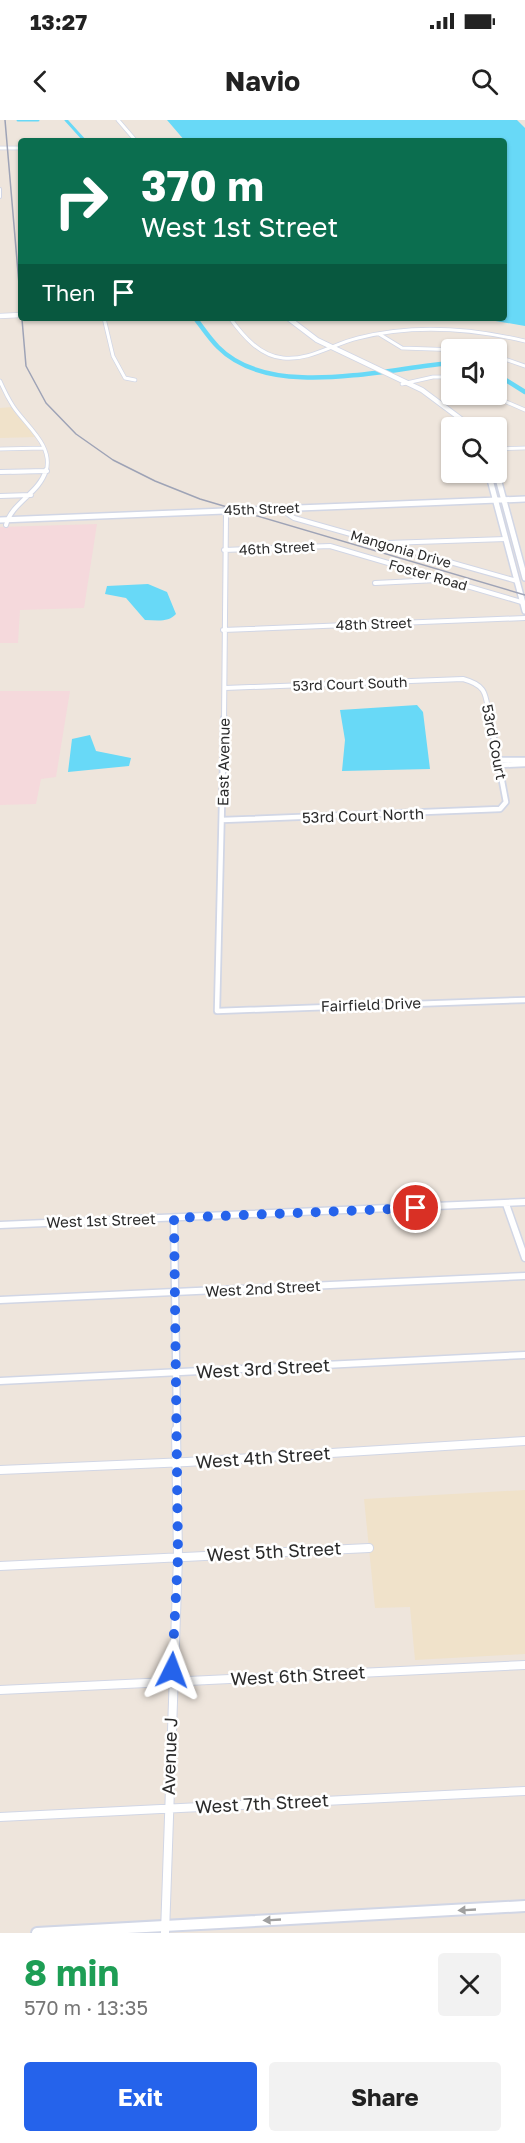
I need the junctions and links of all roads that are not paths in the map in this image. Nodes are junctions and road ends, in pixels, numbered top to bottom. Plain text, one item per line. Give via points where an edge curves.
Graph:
1 (118, 120) edge
2 (123, 120) edge
3 (133, 138) edge
4 (138, 138) edge
5 (0, 148) edge
6 (18, 148) edge
7 (0, 189) edge
8 (0, 197) edge
9 (18, 316) edge
10 (0, 317) edge
11 (105, 321) edge
12 (233, 321) edge
13 (284, 321) edge
14 (291, 321) edge
15 (379, 334) junction
16 (525, 341) edge
17 (327, 347) junction
18 (441, 349) edge
19 (507, 360) edge
20 (525, 366) edge
21 (441, 377) edge
22 (135, 380) dead end
23 (0, 381) edge
24 (405, 384) junction
25 (2, 392) edge
26 (507, 402) edge
27 (525, 410) edge
28 (451, 417) edge
29 (459, 417) edge
30 (44, 448) junction
31 (507, 448) edge
32 (525, 448) edge
33 (0, 449) edge
34 (47, 471) junction
35 (0, 472) edge
36 (491, 483) edge
37 (499, 483) edge
38 (32, 495) junction
39 (0, 496) edge
40 (525, 499) edge
41 (504, 502) junction
42 (497, 503) junction
43 (525, 504) edge
44 (285, 513) junction
45 (226, 514) junction
46 (3, 523) edge
47 (506, 539) junction
48 (382, 543) junction
49 (330, 546) joint
50 (224, 550) junction
51 (525, 579) edge
52 (442, 580) junction
53 (517, 581) junction
54 (375, 583) dead end
55 (524, 602) edge
56 (525, 611) edge
57 (525, 618) edge
58 (223, 630) junction
59 (475, 681) joint
60 (225, 688) junction
61 (525, 762) edge
62 (499, 763) junction
63 (503, 807) joint
64 (222, 820) junction
65 (525, 1000) edge
66 (218, 1011) joint
67 (525, 1202) edge
68 (506, 1203) junction
69 (174, 1218) junction
70 (0, 1225) edge
71 (525, 1258) edge
72 (525, 1276) edge
73 (175, 1292) junction
74 (0, 1300) edge
75 (525, 1355) edge
76 (175, 1373) junction
77 (0, 1381) edge
78 (525, 1441) edge
79 (177, 1463) junction
80 (0, 1470) edge
81 (369, 1548) dead end
82 (178, 1557) junction
83 (0, 1566) edge
84 (525, 1665) edge
85 (172, 1682) junction
86 (0, 1690) edge
87 (525, 1791) edge
88 (168, 1808) junction
89 (0, 1817) edge
90 (525, 1906) edge
91 (165, 1930) edge
92 (37, 1933) edge

1 - 3 main road
2 - 4 main road
5 - 6 main road
7 - 8 street
9 - 10 main road
11 - 22 street via 116,362 125,378
12 - 17 street via 253,344 278,357 293,358
13 - 17 main road
14 - 17 main road
15 - 16 street via 446,330
15 - 17 street
15 - 18 street via 402,348
17 - 24 main road
17 - 24 main road via 390,373
19 - 20 street
21 - 24 street
23 - 25 street
24 - 28 main road
24 - 29 main road via 433,397
25 - 30 street
26 - 27 street
30 - 33 street
30 - 34 street
31 - 32 street
34 - 35 street
34 - 38 street
36 - 42 main road
37 - 41 main road
38 - 39 street
38 - 46 street
40 - 41 main road, 45th Street
41 - 42 main road, 45th Street
41 - 43 main road, 45th Street
41 - 51 main road
42 - 44 main road, 45th Street
42 - 46 main road, 45th Street
42 - 47 main road
44 - 45 main road, 45th Street
44 - 48 street, Mangonia Drive
45 - 46 main road, 45th Street
45 - 50 street, East Avenue
47 - 48 street
47 - 53 main road
48 - 53 street, Mangonia Drive
49 - 50 street, 46th Street
49 - 52 street, Foster Road
50 - 58 street, East Avenue
52 - 54 street
52 - 55 street, Foster Road
53 - 55 main road
55 - 56 main road
57 - 58 street, 48th Street
58 - 60 street, East Avenue
59 - 60 street, 53rd Court South
59 - 62 street, 53rd Court via 484,689
60 - 64 street, East Avenue
61 - 62 street
62 - 63 street, 53rd Court via 506,799
63 - 64 street, 53rd Court North via 492,811
64 - 66 street, East Avenue
65 - 66 street, Fairfield Drive
67 - 68 street, West 1st Street
68 - 69 street, West 1st Street
68 - 71 street
69 - 70 street, West 1st Street
69 - 73 street, Avenue J
72 - 73 street, West 2nd Street
73 - 74 street, West 2nd Street
73 - 76 street, Avenue J
75 - 76 street, West 3rd Street
76 - 77 street, West 3rd Street
76 - 79 street, Avenue J
78 - 79 street, West 4th Street
79 - 80 street, West 4th Street
79 - 82 street, Avenue J
81 - 82 street, West 5th Street
82 - 83 street, West 5th Street
82 - 85 street, Avenue J
84 - 85 street, West 6th Street
85 - 86 street, West 6th Street
85 - 88 street, Avenue J
87 - 88 street, West 7th Street
88 - 89 street, West 7th Street
88 - 91 street, Avenue J
90 -> 91 main road
91 - 92 main road

